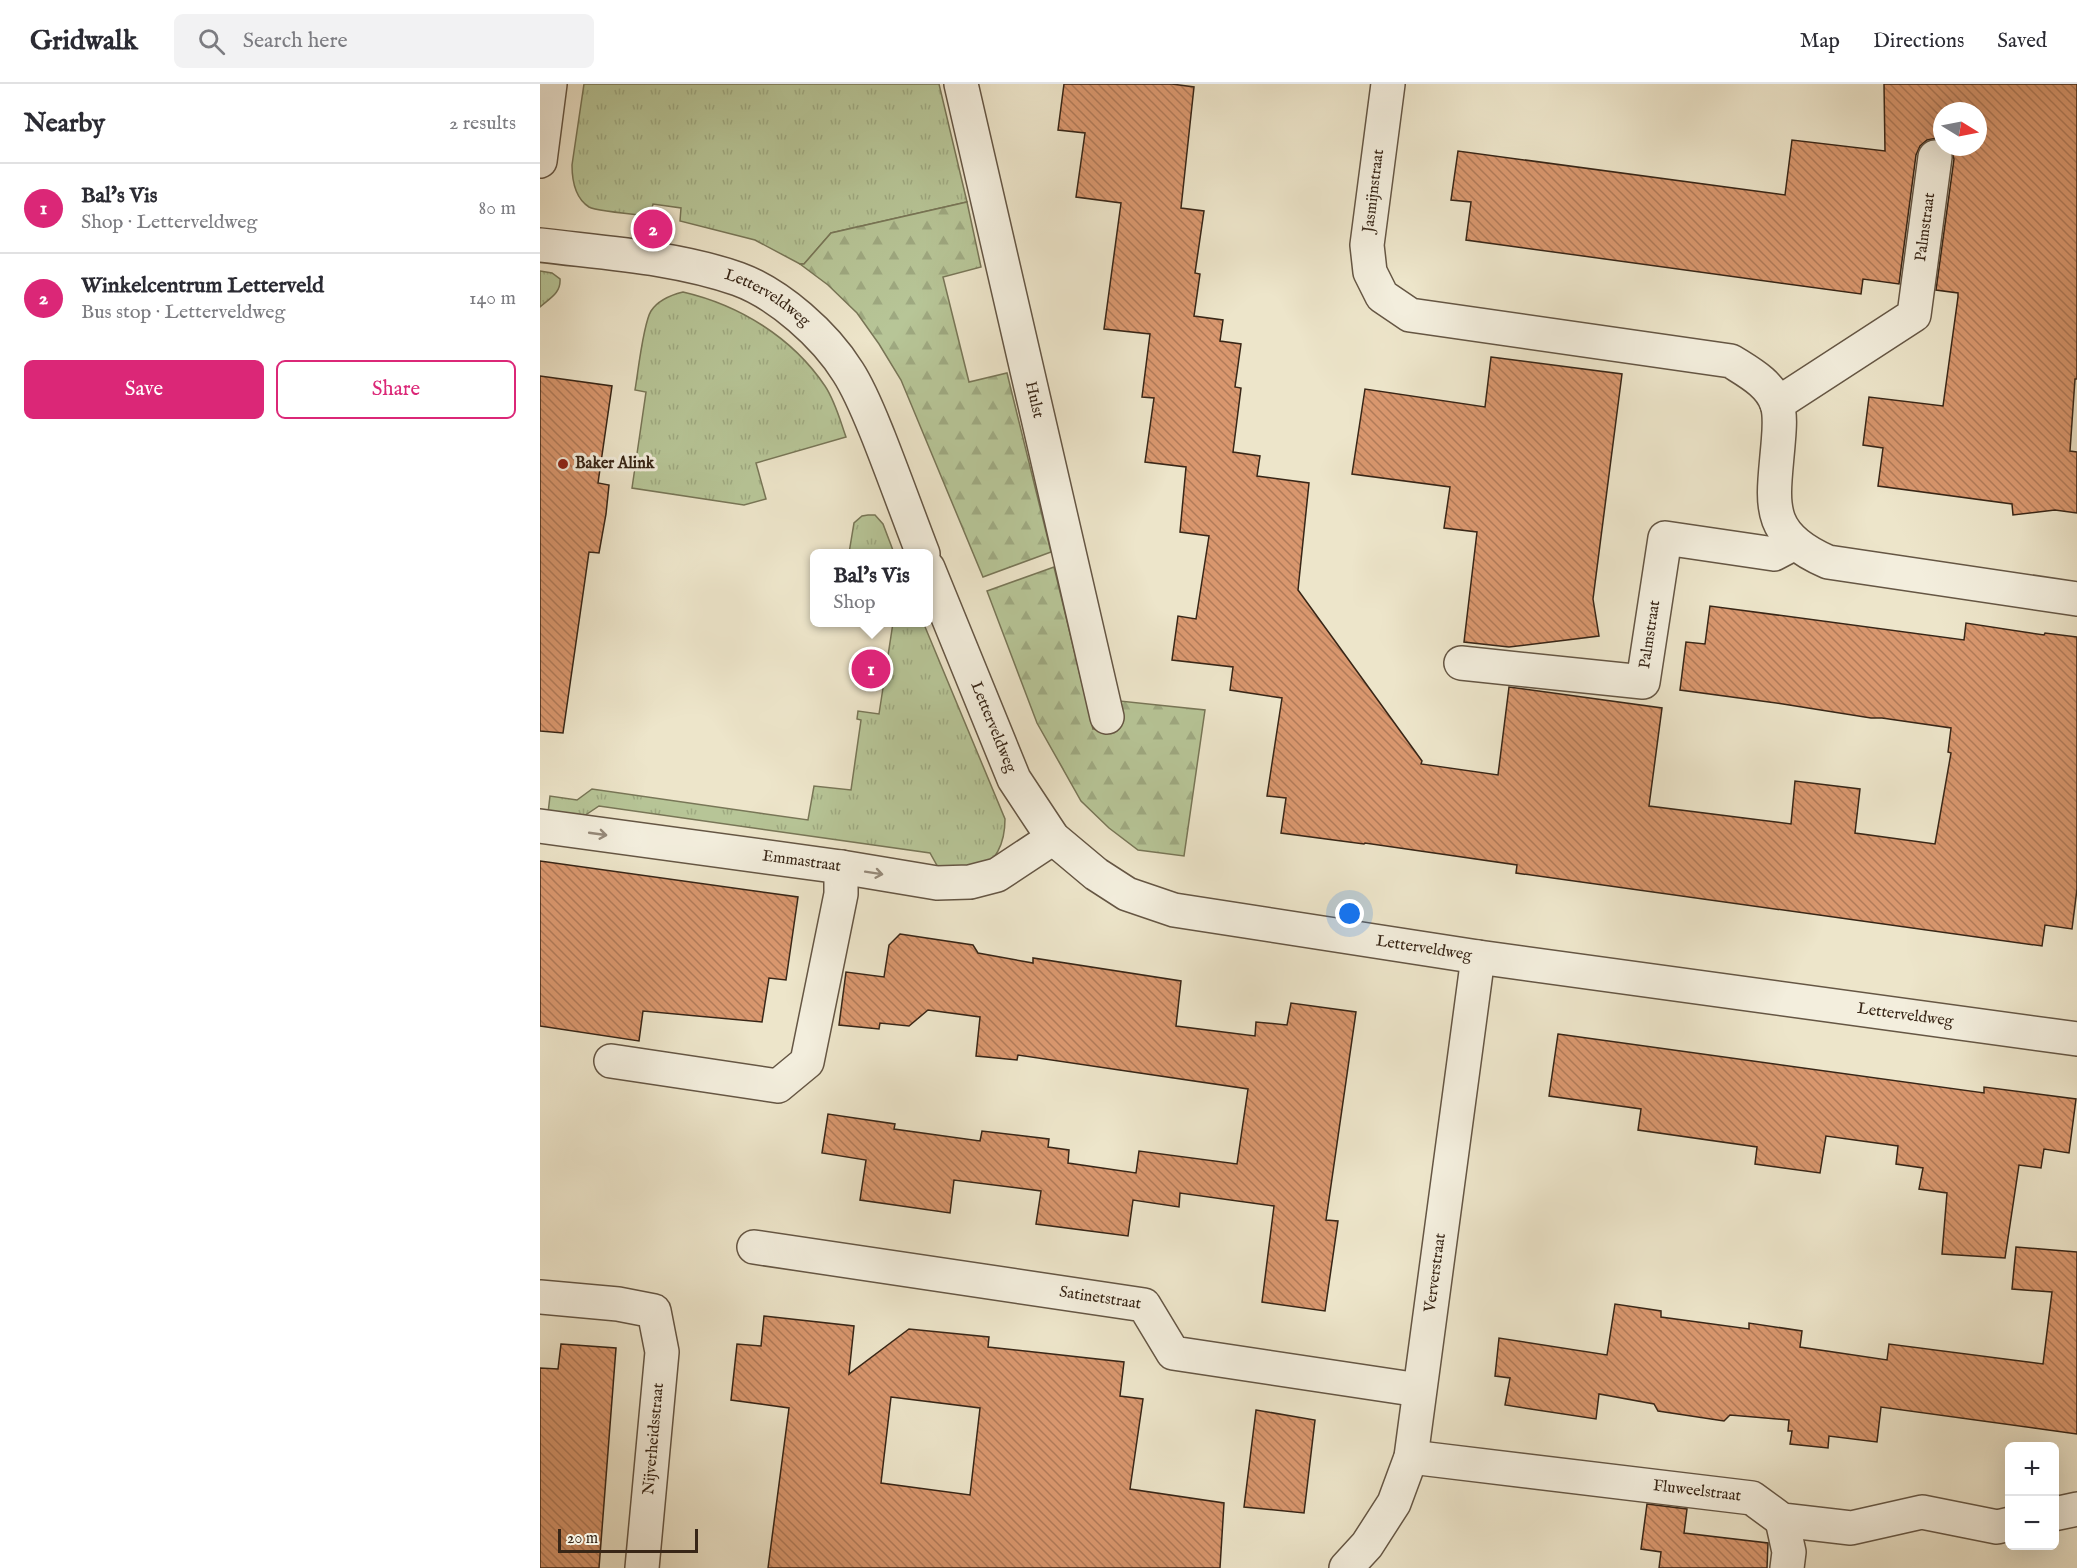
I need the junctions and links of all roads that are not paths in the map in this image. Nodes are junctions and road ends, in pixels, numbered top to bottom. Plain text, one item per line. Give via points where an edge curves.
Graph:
1 (961, 84) edge
2 (1388, 84) edge
3 (546, 92) edge
4 (1935, 157) dead end
5 (540, 161) edge
6 (540, 245) edge
7 (1777, 404) junction
8 (1795, 543) junction
9 (921, 549) edge
10 (933, 580) edge
11 (2077, 599) edge
12 (1461, 663) dead end
13 (1107, 717) dead end
14 (540, 826) edge
15 (1053, 838) junction
16 (841, 867) junction
17 (1478, 957) junction
18 (2077, 1039) edge
19 (610, 1061) dead end
20 (754, 1247) dead end
21 (540, 1297) edge
22 (1419, 1390) junction
23 (1411, 1457) junction
24 (2077, 1509) edge
25 (2059, 1513) edge
26 (1782, 1520) junction
27 (2005, 1525) edge
28 (642, 1568) edge
29 (1346, 1568) edge
30 (1787, 1568) edge

1 - 13 street, Hulst
2 - 7 street, Jasmijnstraat via 1367,245 1370,272 1382,296 1410,315 1731,361 1767,386
3 - 5 street
4 - 7 street, Palmstraat via 1914,315
6 - 9 street, Letterveldweg via 692,266 730,277 778,301 806,323 829,345 848,372
7 - 8 street via 1773,502 1778,520
8 - 11 street via 1828,562
8 - 12 street, Palmstraat via 1774,554 1665,538 1643,682
10 - 15 street, Letterveldweg via 1014,779
14 -> 16 street, Emmastraat
16 -> 15 street, Emmastraat via 937,883 970,882 997,875
15 - 17 street, Letterveldweg via 1127,894 1174,910
16 - 19 street via 841,894 807,1062 778,1086
17 - 18 street, Letterveldweg
17 - 22 street, Ververstraat
20 - 22 street, Satinetstraat via 1144,1305 1173,1353
21 - 28 street, Nijverheidsstraat via 654,1311 662,1352
22 - 23 street, Ververstraat
23 - 26 street, Fluweelstraat via 1752,1498
23 - 29 street, Ververstraat via 1394,1503 1367,1545
24 - 25 street
26 - 27 street, Fluweelstraat via 1851,1528 1922,1512 1997,1527
26 - 30 street via 1789,1552

